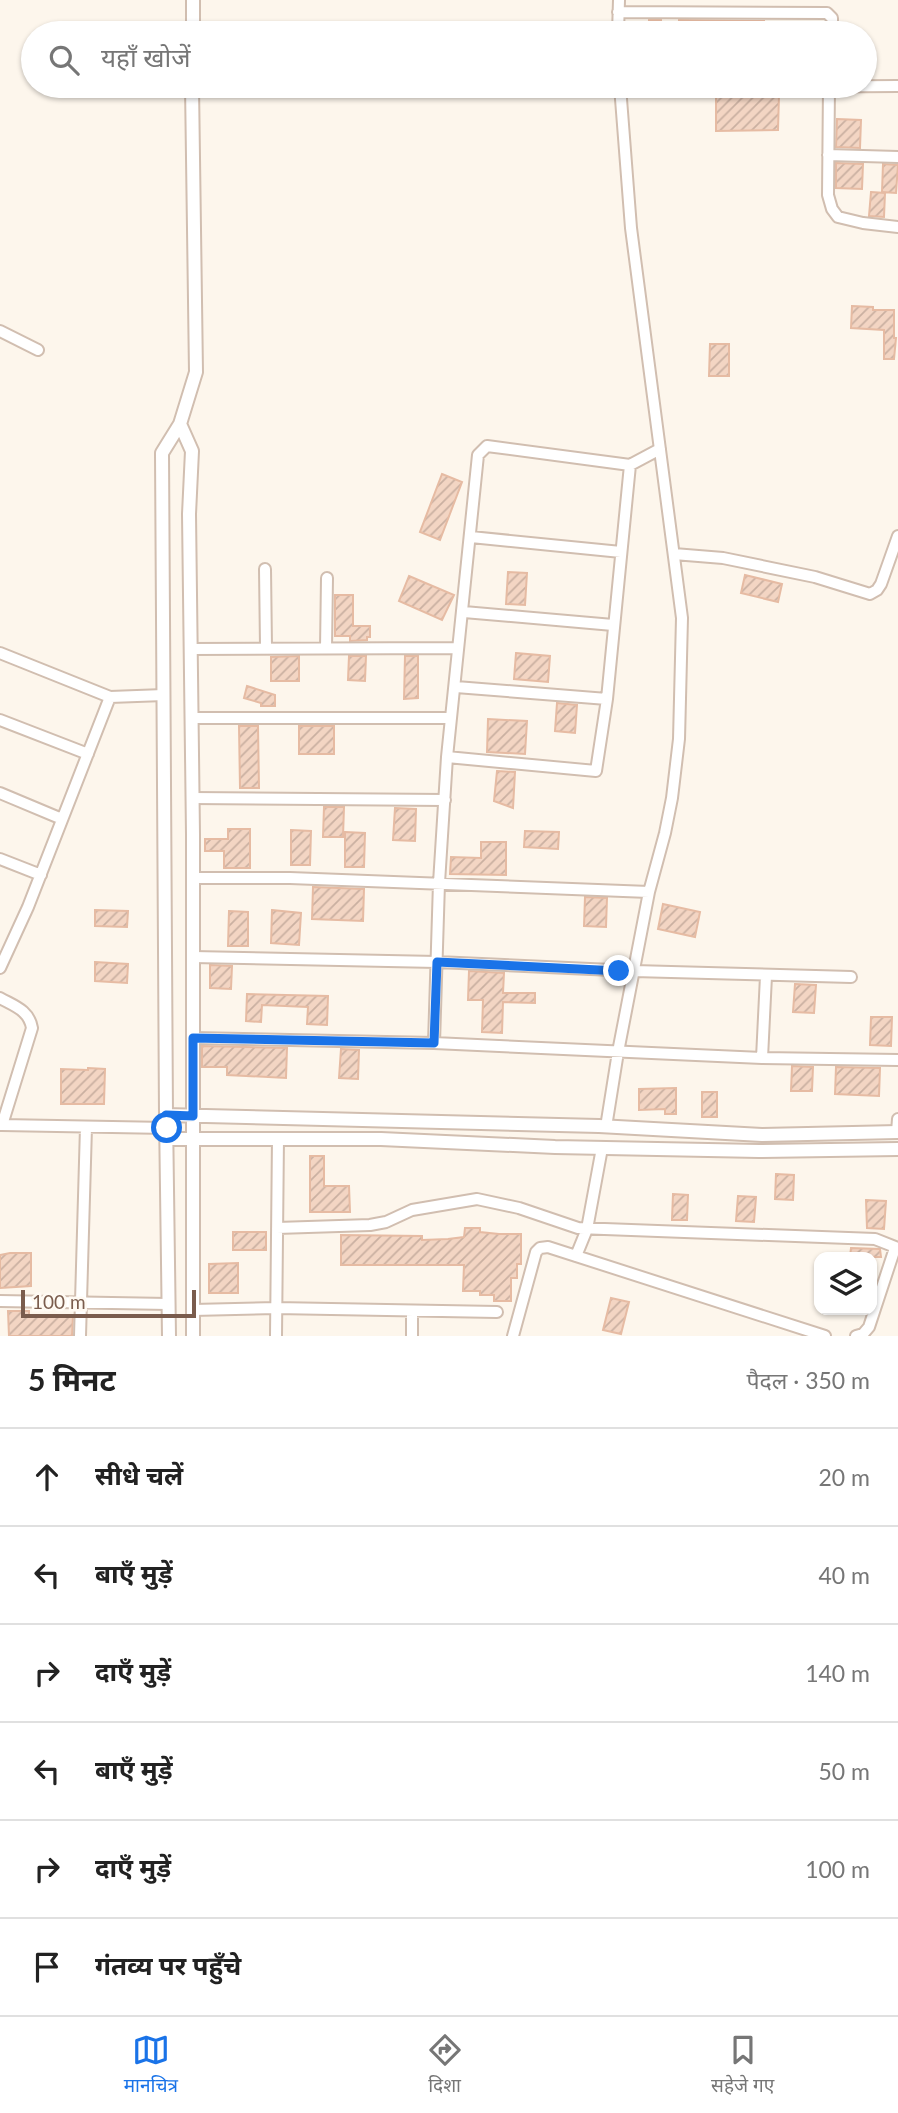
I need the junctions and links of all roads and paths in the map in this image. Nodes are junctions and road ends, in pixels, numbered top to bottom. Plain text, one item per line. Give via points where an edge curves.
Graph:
1 (192, 0) edge
2 (619, 0) edge
3 (618, 12) junction
4 (193, 21) edge
5 (618, 21) edge
6 (832, 21) edge
7 (877, 86) edge
8 (898, 86) edge
9 (192, 98) edge
10 (621, 98) edge
11 (829, 98) edge
12 (828, 155) junction
13 (898, 157) edge
14 (898, 227) edge
15 (0, 331) edge
16 (38, 350) dead end
17 (180, 424) junction
18 (660, 449) junction
19 (630, 465) junction
20 (898, 536) edge
21 (471, 537) junction
22 (621, 552) junction
23 (674, 554) junction
24 (265, 569) dead end
25 (327, 578) dead end
26 (464, 612) junction
27 (613, 625) junction
28 (266, 647) junction
29 (326, 648) junction
30 (458, 648) junction
31 (190, 649) junction
32 (0, 653) edge
33 (456, 687) junction
34 (164, 695) junction
35 (110, 697) junction
36 (607, 699) junction
37 (191, 718) junction
38 (451, 718) junction
39 (0, 720) edge
40 (88, 754) junction
41 (447, 757) junction
42 (0, 793) edge
43 (192, 797) junction
44 (445, 800) junction
45 (62, 819) junction
46 (0, 859) edge
47 (41, 875) junction
48 (193, 878) junction
49 (439, 883) junction
50 (649, 892) junction
51 (193, 957) junction
52 (437, 962) junction
53 (0, 968) edge
54 (634, 971) junction
55 (766, 976) junction
56 (851, 977) dead end
57 (0, 998) edge
58 (193, 1038) junction
59 (434, 1043) junction
60 (618, 1052) junction
61 (762, 1058) junction
62 (898, 1060) edge
63 (193, 1116) junction
64 (898, 1119) edge
65 (1, 1125) edge
66 (86, 1126) junction
67 (167, 1127) junction
68 (606, 1127) junction
69 (898, 1132) edge
70 (278, 1138) junction
71 (192, 1139) junction
72 (602, 1148) junction
73 (898, 1149) edge
74 (277, 1228) junction
75 (587, 1229) junction
76 (897, 1248) edge
77 (576, 1256) junction
78 (0, 1301) edge
79 (81, 1302) junction
80 (168, 1304) junction
81 (276, 1308) junction
82 (193, 1310) junction
83 (412, 1311) junction
84 (497, 1312) dead end
85 (80, 1336) edge
86 (169, 1336) edge
87 (193, 1336) edge
88 (276, 1336) edge
89 (412, 1336) edge
90 (513, 1336) edge
91 (825, 1336) edge
92 (856, 1336) edge

1 - 4 street
2 - 3 street
3 - 5 street
3 - 6 street via 827,13
7 - 8 street
9 - 17 street via 196,372
10 - 18 street via 631,229
11 - 12 street
12 - 13 street
12 - 14 street via 828,195 838,217
15 - 16 street
17 - 31 street via 192,451
17 - 34 street via 162,453
18 - 19 street
18 - 23 street
19 - 21 street via 487,446 478,455
19 - 22 street
20 - 23 street via 881,584 870,594 723,558
21 - 22 street
21 - 26 street
22 - 27 street
23 - 50 street via 682,618 679,739 666,833
24 - 28 street
25 - 29 street
26 - 27 street
26 - 30 street
27 - 36 street
28 - 29 street
28 - 31 street
29 - 30 street
30 - 33 street
31 - 37 street
32 - 35 street
33 - 36 street
33 - 38 street
34 - 35 street
34 - 67 street
35 - 40 street
36 - 41 street via 596,771
37 - 38 street
37 - 43 street
38 - 41 street
39 - 40 street
40 - 45 street
41 - 44 street
42 - 45 street
43 - 44 street
43 - 48 street
44 - 49 street
45 - 47 street
46 - 47 street
47 - 53 street
48 - 49 street
48 - 51 street
49 - 50 street
49 - 52 street
50 - 54 street
51 - 52 street
51 - 58 street
52 - 54 street
52 - 59 street
54 - 55 street
54 - 60 street
55 - 56 street
55 - 61 street
57 - 65 street via 24,1011 32,1028
58 - 59 street
58 - 63 street
59 - 60 street
60 - 61 street
60 - 68 street
61 - 62 street
63 - 67 street
63 - 68 street
63 - 71 street
64 - 69 street
65 - 66 street
66 - 67 street
66 - 79 street
67 - 71 street
67 - 80 street
68 - 69 street via 762,1135
68 - 72 street
70 - 71 street
70 - 72 street
70 - 74 street
71 - 82 street
72 - 73 street
72 - 75 street
74 - 75 street via 370,1225 412,1210 477,1199
74 - 81 street
75 - 76 street via 875,1239
75 - 77 street
76 - 92 street via 869,1327
77 - 90 street via 548,1247 536,1252
77 - 91 street
78 - 79 street
79 - 80 street
79 - 85 street
80 - 86 street
81 - 82 street
81 - 83 street
81 - 88 street
82 - 87 street
83 - 84 street
83 - 89 street

